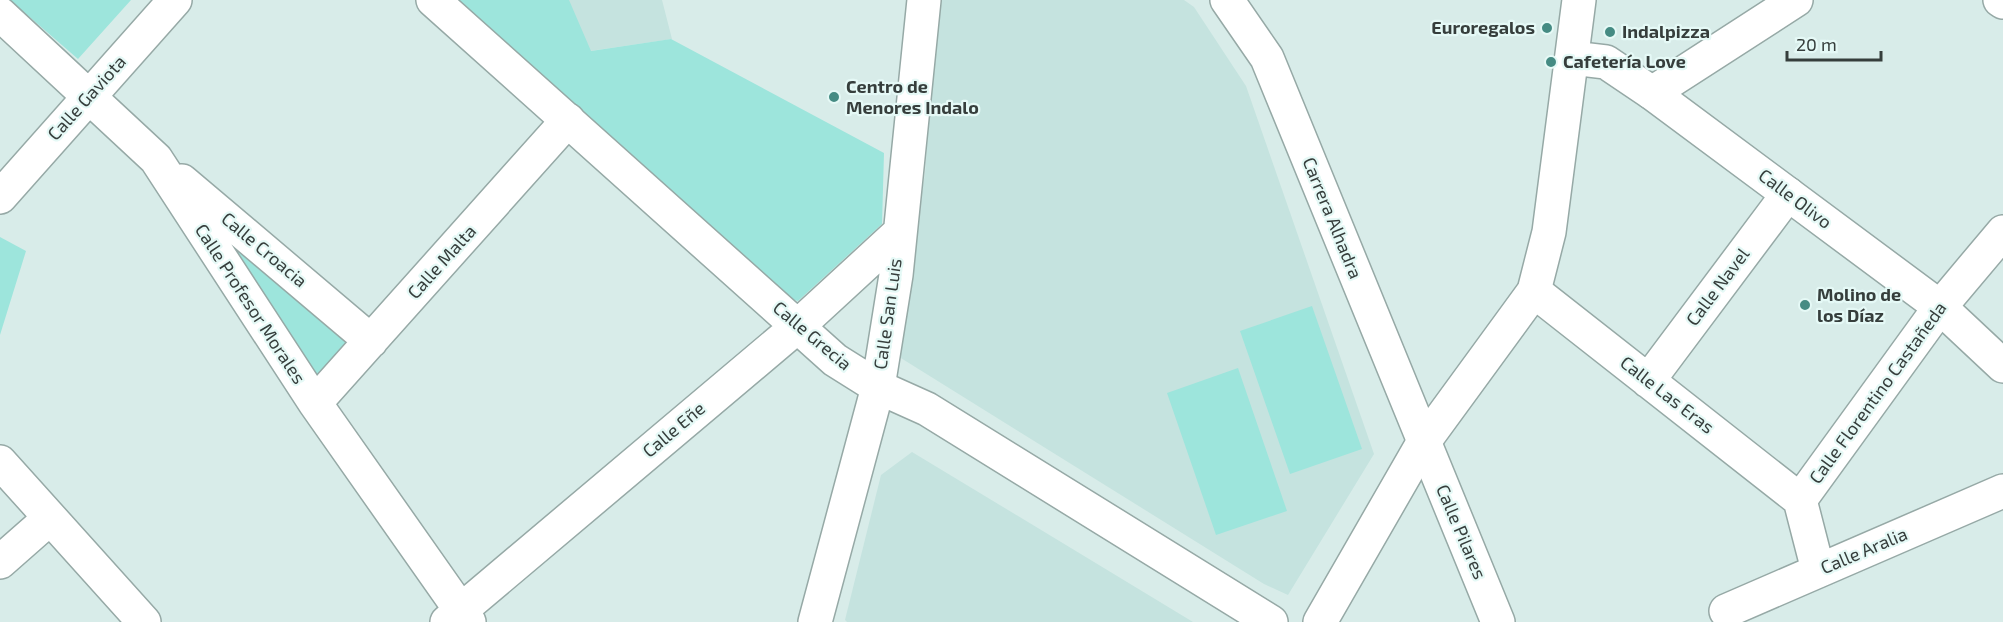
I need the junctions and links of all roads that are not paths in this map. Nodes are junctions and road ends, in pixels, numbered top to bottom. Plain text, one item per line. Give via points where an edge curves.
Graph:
1 (175, 0) edge
2 (433, 0) edge
3 (924, 0) edge
4 (1227, 0) edge
5 (1579, 0) edge
6 (1796, 0) edge
7 (0, 14) edge
8 (1572, 58) junction
9 (1652, 93) junction
10 (90, 94) junction
11 (568, 120) junction
12 (156, 159) junction
13 (1788, 194) junction
14 (0, 197) edge
15 (2003, 232) edge
16 (898, 234) junction
17 (1534, 291) junction
18 (1940, 307) junction
19 (798, 326) junction
20 (371, 341) junction
21 (2003, 366) edge
22 (1648, 381) junction
23 (878, 387) junction
24 (315, 403) junction
25 (1423, 443) junction
26 (0, 462) edge
27 (2003, 490) edge
28 (1800, 500) junction
29 (50, 518) junction
30 (0, 562) edge
31 (1818, 570) junction
32 (1726, 612) dead end
33 (459, 618) edge
34 (144, 622) edge
35 (815, 622) edge
36 (1271, 622) edge
37 (1320, 622) edge
38 (1498, 622) edge

1 - 10 street, Calle Gaviota
2 - 11 street, Calle Grecia
3 - 16 street, Calle San Luis
4 - 25 street, Carrera Alhadra via 1267,58
5 - 8 street
6 - 9 street
7 - 10 street, Calle Profesor Morales
8 - 9 street, Calle Olivo via 1606,62
8 - 17 street via 1549,232
9 - 13 street, Calle Olivo
10 - 12 street, Calle Profesor Morales
10 - 14 street, Calle Gaviota
11 - 19 street, Calle Grecia
11 - 20 street, Calle Malta
12 - 20 street, Calle Croacia
12 - 24 street, Calle Profesor Morales
13 - 18 street, Calle Olivo
13 - 22 street, Calle Navel
15 - 18 street, Calle Florentino Castañeda
16 - 19 street, Calle Eñe
16 - 23 street, Calle San Luis via 896,276
17 - 22 street, Calle Las Eras
17 - 25 street
18 - 21 street, Calle Olivo
18 - 28 street, Calle Florentino Castañeda
19 - 23 street, Calle Grecia via 835,360
19 - 33 street, Calle Eñe
20 - 24 street, Calle Malta
22 - 28 street, Calle Las Eras
23 - 35 street, Calle San Luis
23 - 36 street, Calle Grecia via 927,409
24 - 33 street, Calle Profesor Morales
25 - 37 street
25 - 38 street, Calle Pilares
26 - 29 street
27 - 31 street, Calle Aralia
28 - 31 street, Calle Florentino Castañeda
29 - 30 street
29 - 34 street
31 - 32 street, Calle Aralia

